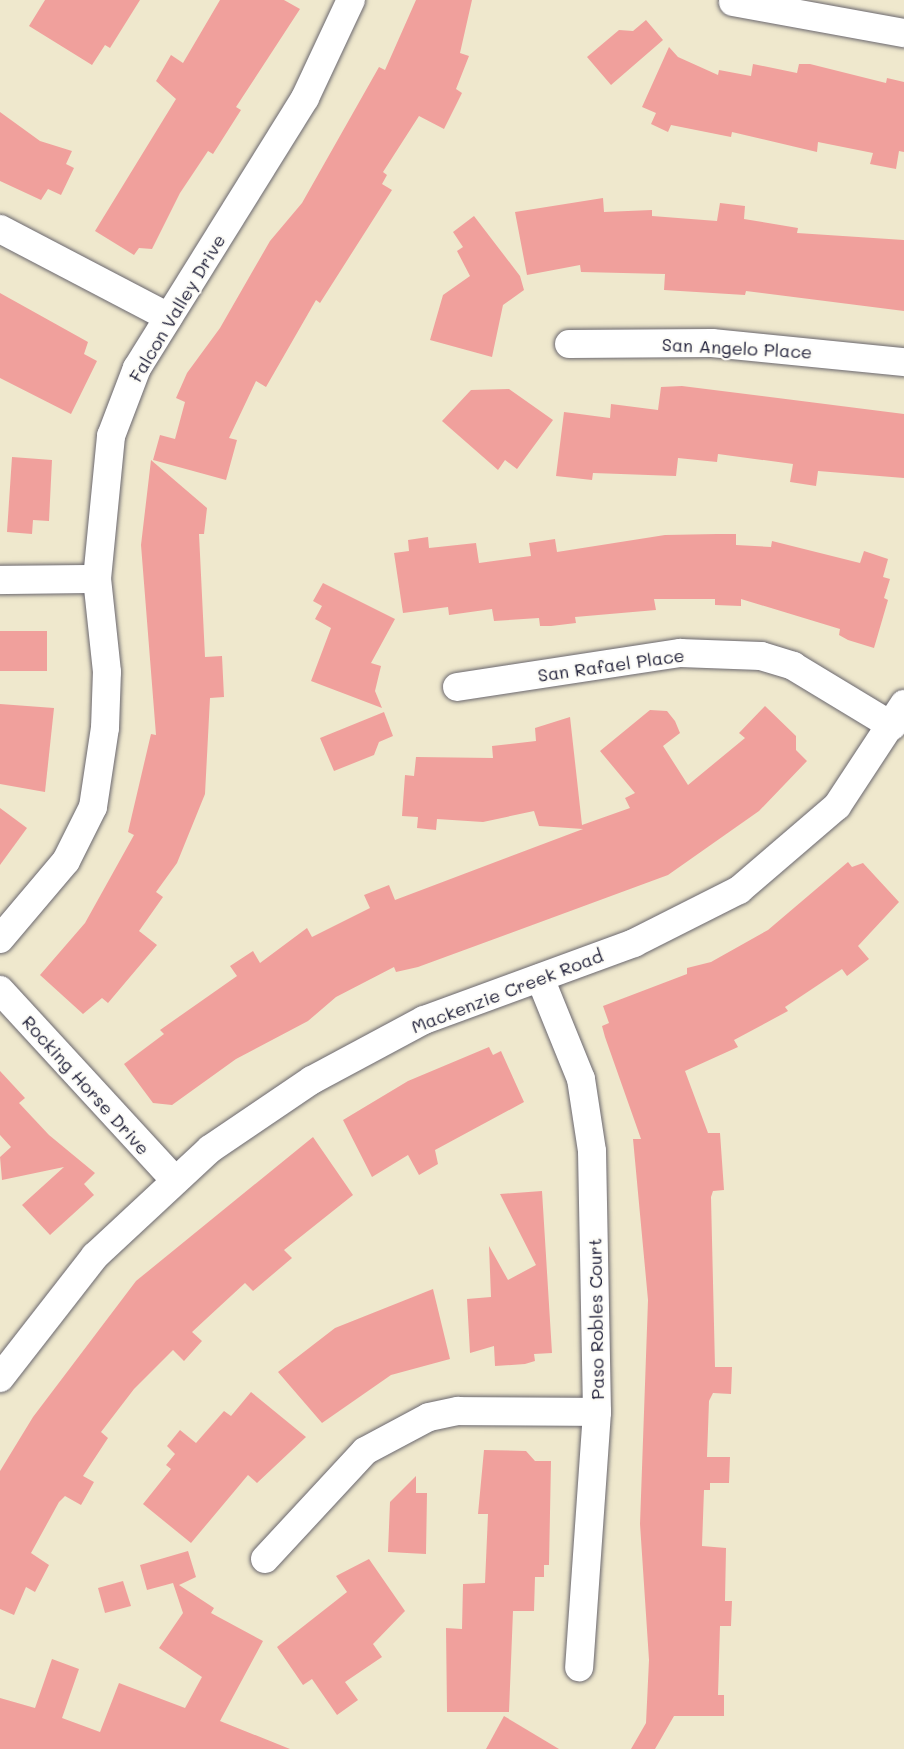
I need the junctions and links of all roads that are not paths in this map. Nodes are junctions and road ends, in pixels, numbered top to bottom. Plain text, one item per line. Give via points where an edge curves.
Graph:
1 (351, 0) edge
2 (733, 2) dead end
3 (904, 33) edge
4 (0, 229) edge
5 (168, 317) junction
6 (569, 344) dead end
7 (904, 362) edge
8 (97, 579) junction
9 (0, 580) edge
10 (457, 687) dead end
11 (898, 715) edge
12 (0, 939) edge
13 (540, 978) junction
14 (0, 990) edge
15 (173, 1178) junction
16 (0, 1378) edge
17 (597, 1412) junction
18 (265, 1559) dead end
19 (579, 1667) dead end

1 - 5 street, Falcon Valley Drive via 305,98
2 - 3 street
4 - 5 street
5 - 8 street, Falcon Valley Drive via 137,368 111,436
6 - 7 street, San Angelo Place via 712,343
8 - 9 street
8 - 12 street, Falcon Valley Drive via 108,672 93,807 66,861
10 - 11 street, San Rafael Place via 680,652 761,656 793,666
11 - 13 street, Mackenzie Creek Road via 837,806 739,890 694,917
13 - 15 street, Mackenzie Creek Road via 424,1020 321,1075 242,1125
13 - 17 street, Paso Robles Court via 581,1079 592,1151
14 - 15 street, Rocking Horse Drive
15 - 16 street, Mackenzie Creek Road via 95,1256
17 - 18 street via 458,1411 429,1417 365,1451
17 - 19 street, Paso Robles Court

